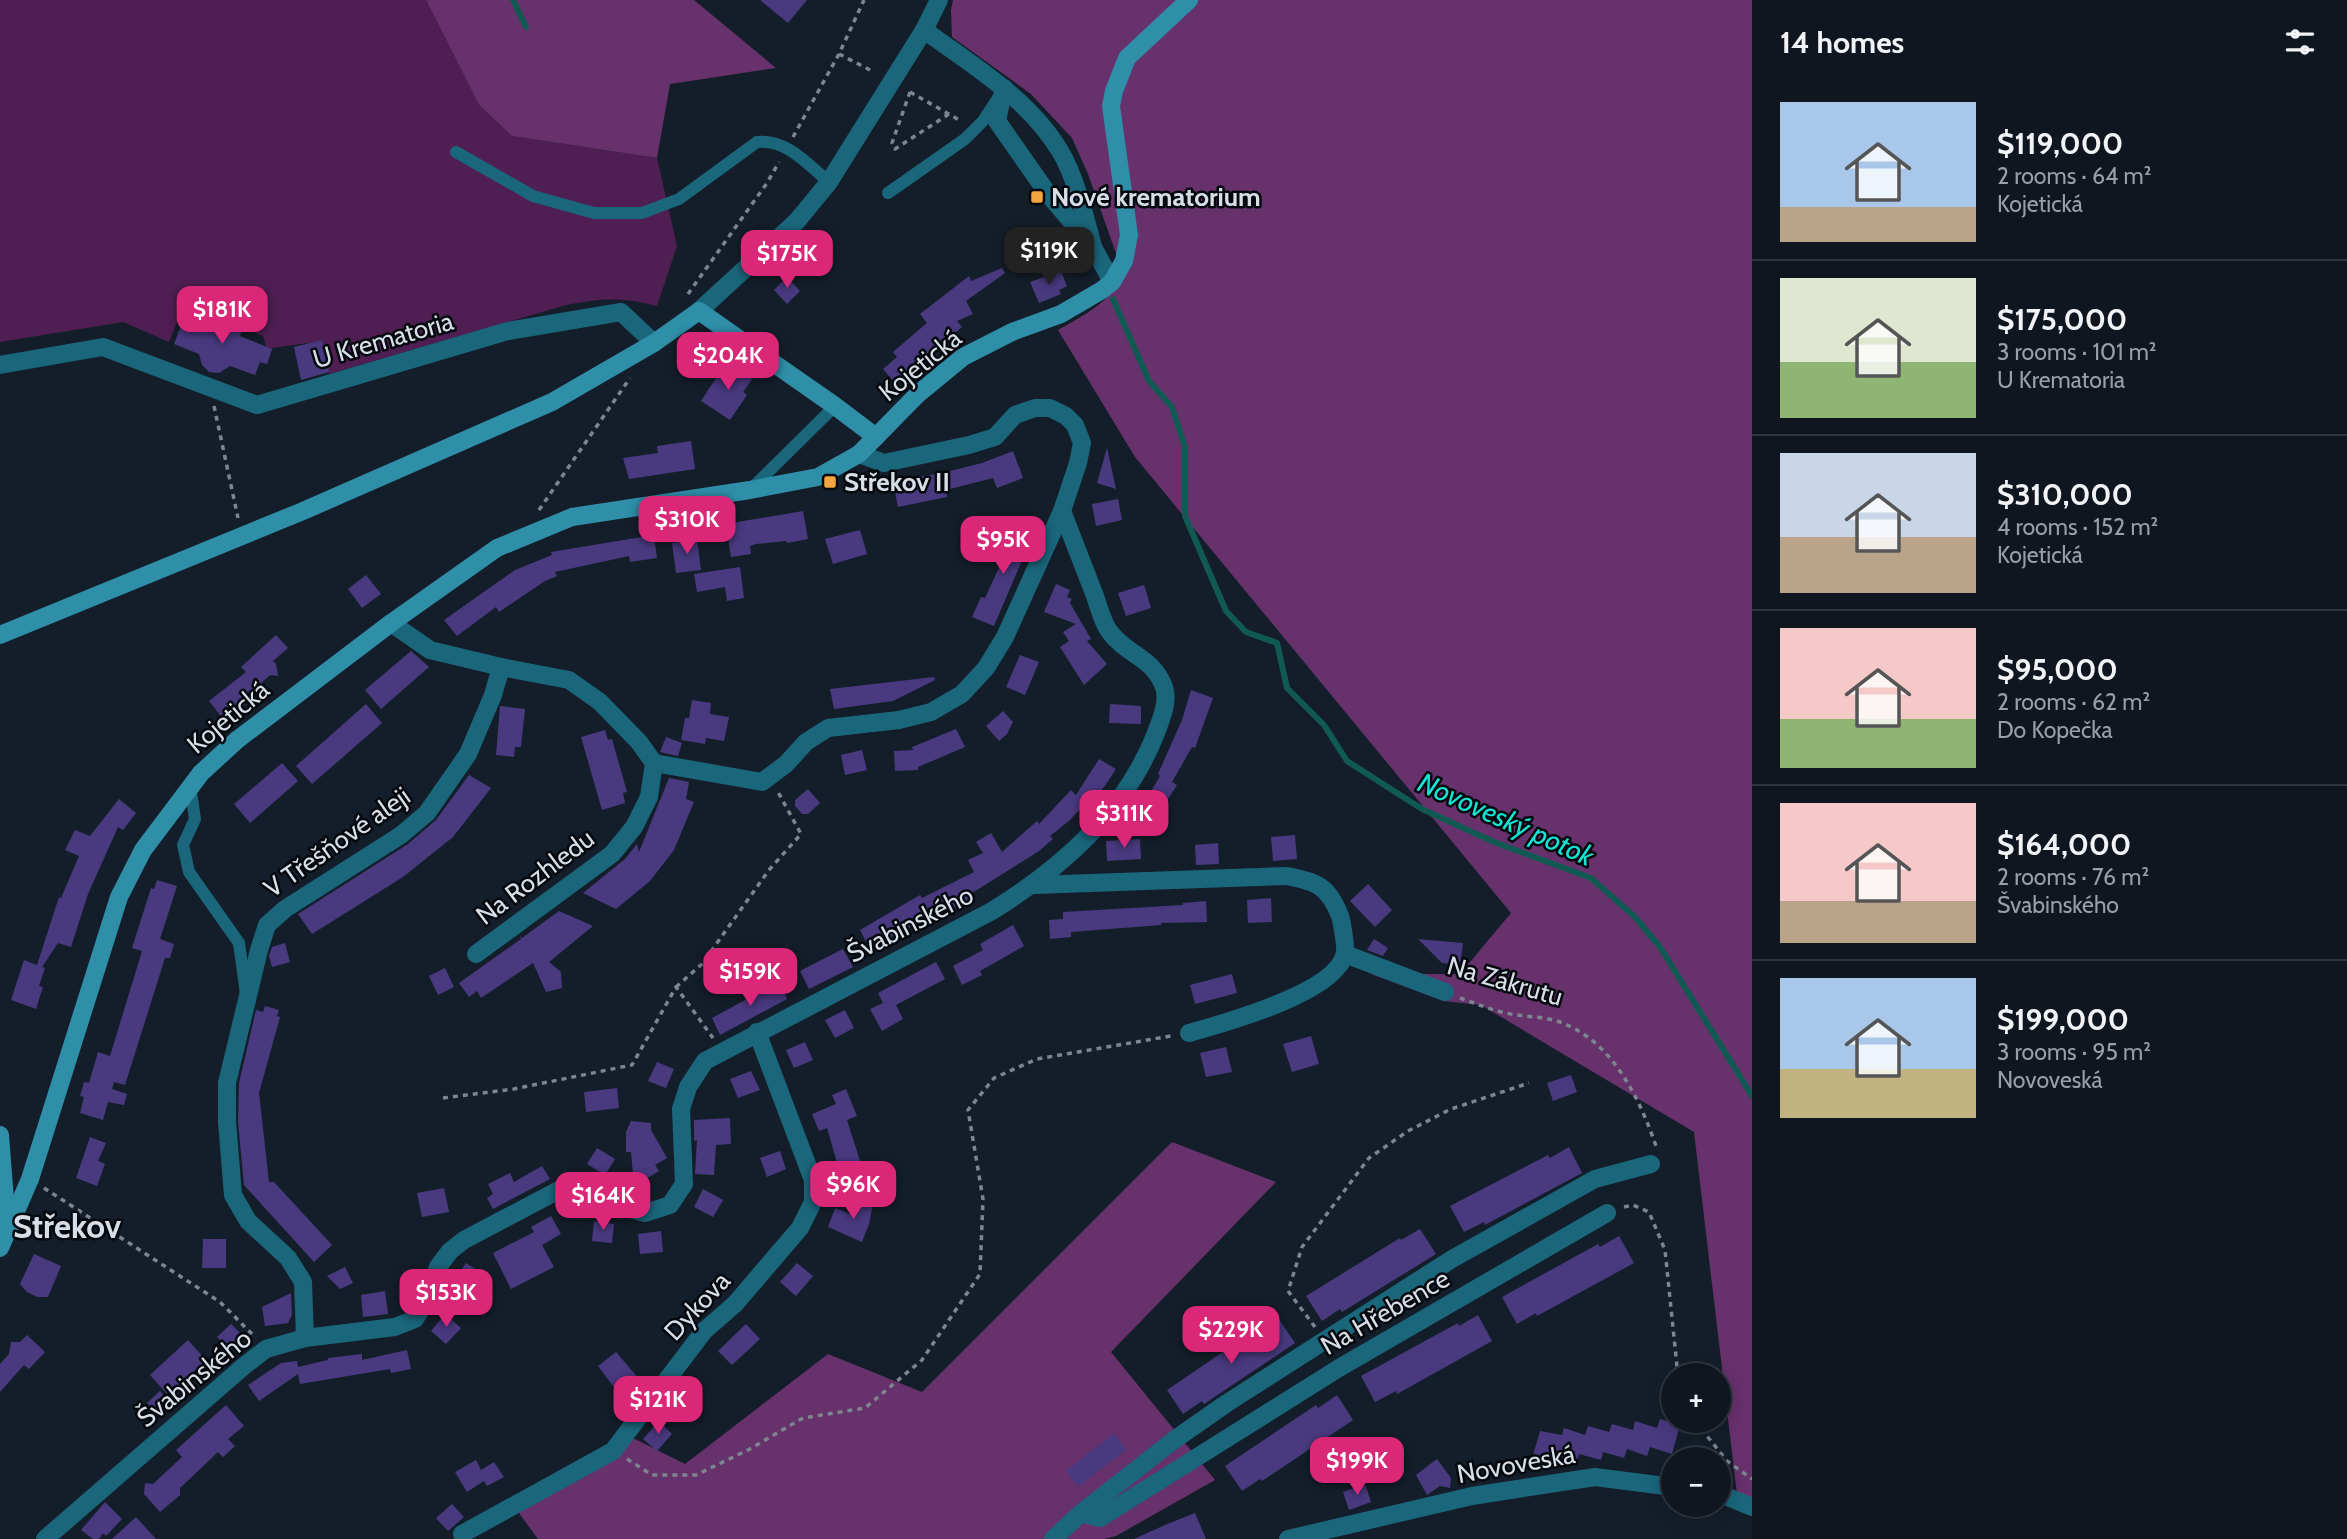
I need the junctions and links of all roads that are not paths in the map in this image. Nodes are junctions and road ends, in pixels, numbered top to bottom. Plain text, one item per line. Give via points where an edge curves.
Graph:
1 (939, 0) edge
2 (1189, 0) edge
3 (924, 30) junction
4 (1003, 88) junction
5 (456, 152) dead end
6 (829, 182) junction
7 (888, 193) dead end
8 (1093, 247) junction
9 (1112, 282) junction
10 (699, 311) junction
11 (654, 343) junction
12 (0, 365) edge
13 (835, 406) junction
14 (876, 437) junction
15 (859, 454) junction
16 (750, 490) junction
17 (1062, 511) junction
18 (391, 623) junction
19 (0, 635) edge
20 (501, 667) junction
21 (654, 763) junction
22 (190, 785) junction
23 (1035, 885) junction
24 (476, 954) dead end
25 (1345, 954) junction
26 (1445, 992) road end
27 (246, 998) junction
28 (757, 1032) junction
29 (1189, 1033) road end
30 (0, 1135) edge
31 (1651, 1164) road end
32 (1607, 1213) road end
33 (8, 1230) junction
34 (0, 1248) edge
35 (306, 1338) junction
36 (1661, 1485) edge
37 (1731, 1498) edge
38 (1752, 1507) edge
39 (1081, 1513) junction
40 (462, 1534) dead end
41 (45, 1539) edge
42 (1053, 1539) edge
43 (1287, 1539) edge

1 - 3 street
2 - 9 street, Kojetická via 1127,58 1114,91 1111,106 1129,235 1124,261
3 - 4 street
3 - 6 street
4 - 7 lane via 984,121
4 - 8 street via 1061,152
4 - 8 street via 997,121 1048,194
5 - 6 lane via 533,196 594,213 642,213 679,199 757,142 787,147
6 - 10 street via 797,221
8 - 9 street
9 - 14 street, Kojetická via 1062,314 1012,331 963,357
10 - 11 street
10 - 13 street
11 - 12 street, U Krematoria via 621,312 508,331 257,405 103,347
11 - 19 street via 552,402
13 - 14 street, Kojetická
13 - 16 lane
14 - 15 street, Kojetická
15 - 16 street, Kojetická via 818,477
15 - 17 street via 884,463 969,445 995,437 1015,415 1050,408 1075,425 1082,443
16 - 18 street, Kojetická via 572,517 497,548
17 - 21 street via 1005,636 986,668 962,694 931,712 828,729 806,742 762,782
17 - 23 street, Švabinského via 1107,628 1122,646 1150,663 1165,688 1165,710 1148,753 1124,794 1081,846
18 - 20 street via 430,650
18 - 22 street, Kojetická via 237,740
20 - 21 street via 569,681 600,702
20 - 27 street, V Třešňové aleji via 468,754 427,813 267,925
21 - 24 street, Na Rozhledu via 649,797 634,827 612,854
22 - 27 lane via 195,819 183,845 189,872 239,943
22 - 33 street, Kojetická via 143,850 119,897 30,1180
23 - 25 street via 1287,876 1315,882 1331,897 1341,918
23 - 28 street, Švabinského
25 - 26 street, Na Zákrutu
25 - 29 street via 1334,971 1301,994 1248,1017
27 - 35 street, V Třešňové aleji via 227,1083 233,1195 248,1221 288,1258 303,1282
28 - 35 street, Švabinského via 705,1061 688,1087 681,1109 684,1184 670,1205 645,1213 580,1188 557,1191 450,1251 415,1319 395,1327
28 - 40 street, Dykova via 813,1180 813,1202 800,1228 735,1304 704,1331 613,1451
30 - 33 street
31 - 39 street, Na Hřebence via 1595,1179 1452,1259 1174,1440
32 - 39 street, Na Hřebence via 1339,1368 1100,1518
33 - 34 street, Kojetická
35 - 41 street, Švabinského via 266,1349
36 - 43 street, Novoveská via 1595,1477 1472,1496
37 - 38 street
39 - 42 street, Na Hřebence

